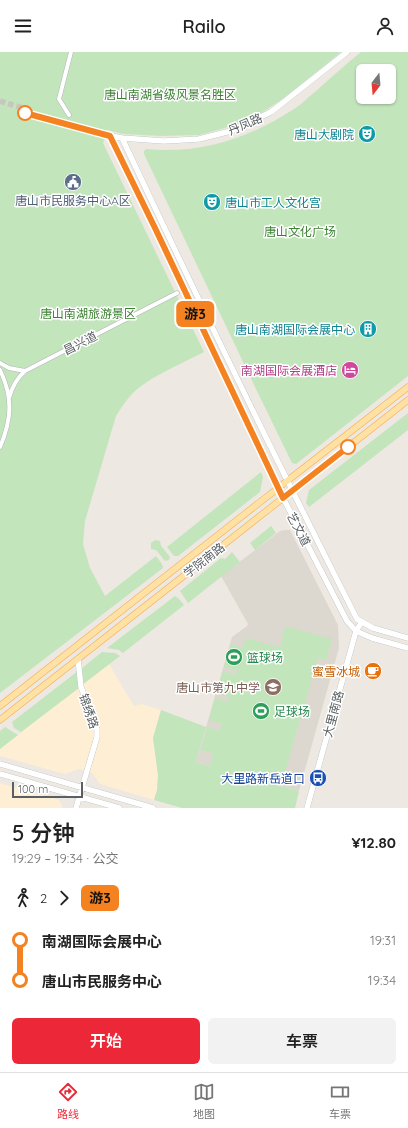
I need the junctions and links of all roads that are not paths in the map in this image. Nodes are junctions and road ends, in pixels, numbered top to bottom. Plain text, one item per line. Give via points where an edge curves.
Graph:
1 (70, 52) edge
2 (347, 52) edge
3 (69, 115) dead end
4 (110, 136) junction
5 (122, 138) junction
6 (190, 284) junction
7 (183, 288) junction
8 (177, 293) dead end
9 (0, 363) edge
10 (0, 370) edge
11 (25, 371) junction
12 (408, 387) edge
13 (9, 398) junction
14 (408, 400) edge
15 (0, 447) edge
16 (286, 481) junction
17 (278, 488) junction
18 (292, 490) junction
19 (283, 498) junction
20 (362, 622) junction
21 (356, 631) junction
22 (408, 638) edge
23 (408, 648) edge
24 (78, 659) junction
25 (0, 706) edge
26 (0, 720) edge
27 (0, 764) edge
28 (0, 774) edge
29 (82, 788) junction
30 (79, 797) junction
31 (76, 808) edge
32 (119, 808) edge
33 (153, 808) edge
34 (307, 808) edge

1 - 3 street via 59,99
2 - 5 main road, 丹凤路 via 271,112 231,131 182,141
4 - 5 main road, 丹凤路
4 - 5 main road, 丹凤路 via 26,111
4 - 7 main road, 艺文道
5 - 6 main road, 艺文道
6 - 7 main road
6 - 16 main road, 艺文道
7 - 17 main road, 艺文道
8 - 11 street, 昌兴道
9 - 11 street via 8,368
10 - 13 street
11 - 13 street via 12,388
12 - 16 main road, 学院南路
13 - 15 street via 10,415
14 - 18 main road, 学院南路
16 - 17 main road, 学院南路
16 - 18 main road, 艺文道
17 - 19 main road, 艺文道
17 - 25 main road, 学院南路
18 - 19 main road, 学院南路
18 - 20 main road, 艺文道 via 357,619
19 - 21 main road, 艺文道 via 347,621
19 - 24 main road, 学院南路
20 - 21 main road, 大里南路
20 - 22 main road via 373,628
21 - 23 main road
21 - 34 main road, 大里南路
24 - 26 main road, 学院南路
24 - 29 main road, 锦绣路 via 81,687 97,729
27 - 29 main road
28 - 30 main road
29 - 30 main road, 锦绣路
29 - 33 main road
30 - 31 main road, 锦绣路
30 - 32 main road

